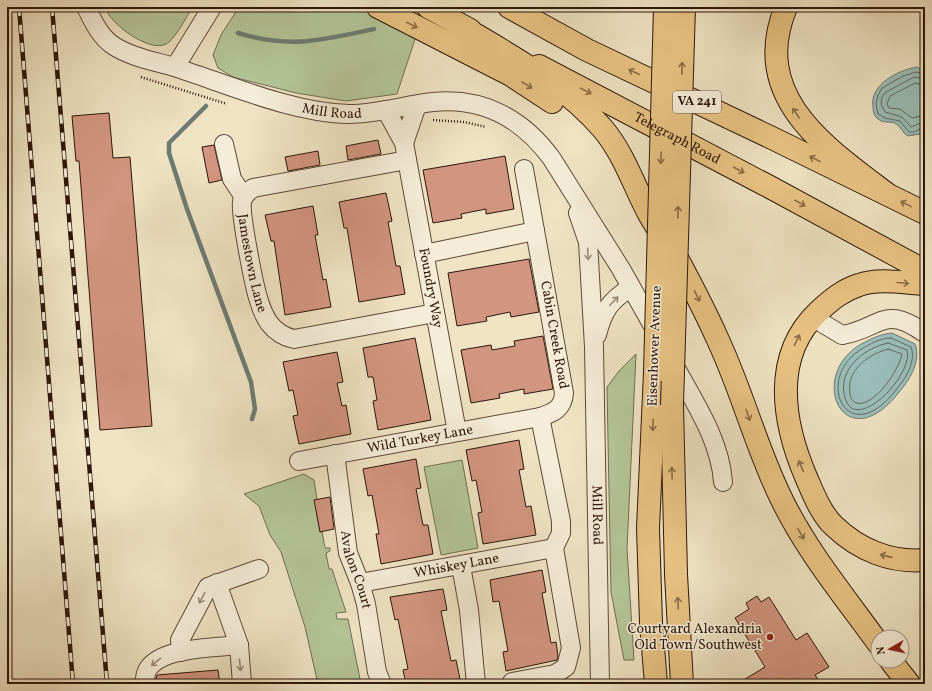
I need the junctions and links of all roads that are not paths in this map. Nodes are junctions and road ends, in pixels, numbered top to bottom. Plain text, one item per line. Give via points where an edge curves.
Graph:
1 (86, 7) edge
2 (212, 7) edge
3 (378, 7) edge
4 (428, 7) edge
5 (509, 7) edge
6 (665, 7) edge
7 (684, 7) edge
8 (786, 7) edge
9 (453, 21) junction
10 (175, 67) junction
11 (417, 105) junction
12 (386, 110) junction
13 (224, 144) dead end
14 (405, 152) junction
15 (524, 169) dead end
16 (571, 190) junction
17 (887, 194) junction
18 (244, 197) junction
19 (925, 213) edge
20 (649, 214) junction
21 (535, 231) junction
22 (424, 254) junction
23 (925, 271) edge
24 (925, 284) edge
25 (631, 287) junction
26 (435, 313) junction
27 (812, 317) junction
28 (923, 332) dead end
29 (594, 347) junction
30 (540, 417) junction
31 (457, 432) junction
32 (335, 454) junction
33 (299, 461) dead end
34 (723, 482) dead end
35 (554, 548) junction
36 (925, 560) edge
37 (461, 566) junction
38 (259, 569) dead end
39 (217, 583) junction
40 (360, 583) junction
41 (870, 632) edge
42 (239, 646) junction
43 (180, 652) junction
44 (898, 669) edge
45 (512, 682) dead end
46 (144, 684) edge
47 (242, 684) edge
48 (382, 684) edge
49 (476, 684) edge
50 (600, 684) edge
51 (656, 684) edge
52 (682, 684) edge
53 (909, 684) edge

1 - 10 street, Mill Road via 102,35 114,46 131,54
2 - 10 street
3 -> 20 main road via 511,75 566,112 608,156
4 - 9 main road, Telegraph Road / VA 241
17 -> 5 main road, VA 241 via 587,50
6 -> 51 main road, Eisenhower Avenue, bridge via 648,528 650,623
52 -> 7 main road, Eisenhower Avenue, bridge via 672,405
17 -> 8 main road via 808,129 786,95 778,73 776,51 778,28
9 - 20 main road via 530,68 584,109 604,130 619,154
9 -> 23 main road, Telegraph Road / VA 241
10 - 12 street, Mill Road via 223,85 311,109 350,114
11 - 12 street, Mill Road
11 - 14 street, Foundry Way
11 - 16 street, Mill Road via 454,101 477,104 509,118 540,142
12 - 14 street, Foundry Way
13 - 18 street via 232,179
14 - 18 street, Jamestown Lane via 253,188
14 - 22 street, Foundry Way
15 - 21 street, Cabin Creek Road
16 - 25 street, Mill Road
16 -> 29 street, Mill Road via 588,242
19 -> 17 main road, VA 241
18 - 26 street, Jamestown Lane via 242,209 259,301 265,316 277,332 294,339
20 -> 41 main road via 681,266 718,340 766,466 782,500 802,536
21 - 22 street
21 - 30 street, Cabin Creek Road via 564,394 559,409
22 - 26 street, Foundry Way
27 -> 24 main road via 831,299 860,284
29 -> 25 street, Mill Road via 602,316 609,305
25 - 34 street via 716,446
26 - 31 street, Foundry Way
27 - 28 street via 842,335 892,319 907,322
36 -> 27 main road via 906,560 878,554 849,539 833,525 811,488 792,437 787,413 785,378 794,346
29 - 50 street, Mill Road
30 - 31 street, Wild Turkey Lane
30 - 35 street via 561,521 561,533
31 - 32 street, Wild Turkey Lane
32 - 33 street, Wild Turkey Lane
32 - 40 street, Avalon Court via 348,553
35 - 37 street, Whiskey Lane
35 - 45 street via 570,648 569,661 566,667 555,674
37 - 40 street, Whiskey Lane
37 - 49 street via 469,610
38 - 39 street
39 - 42 street
39 -> 43 street via 208,587 180,640
40 - 48 street, Avalon Court via 377,672
42 - 43 street
42 -> 47 street
43 -> 46 street via 158,659 147,669
44 - 53 main road

